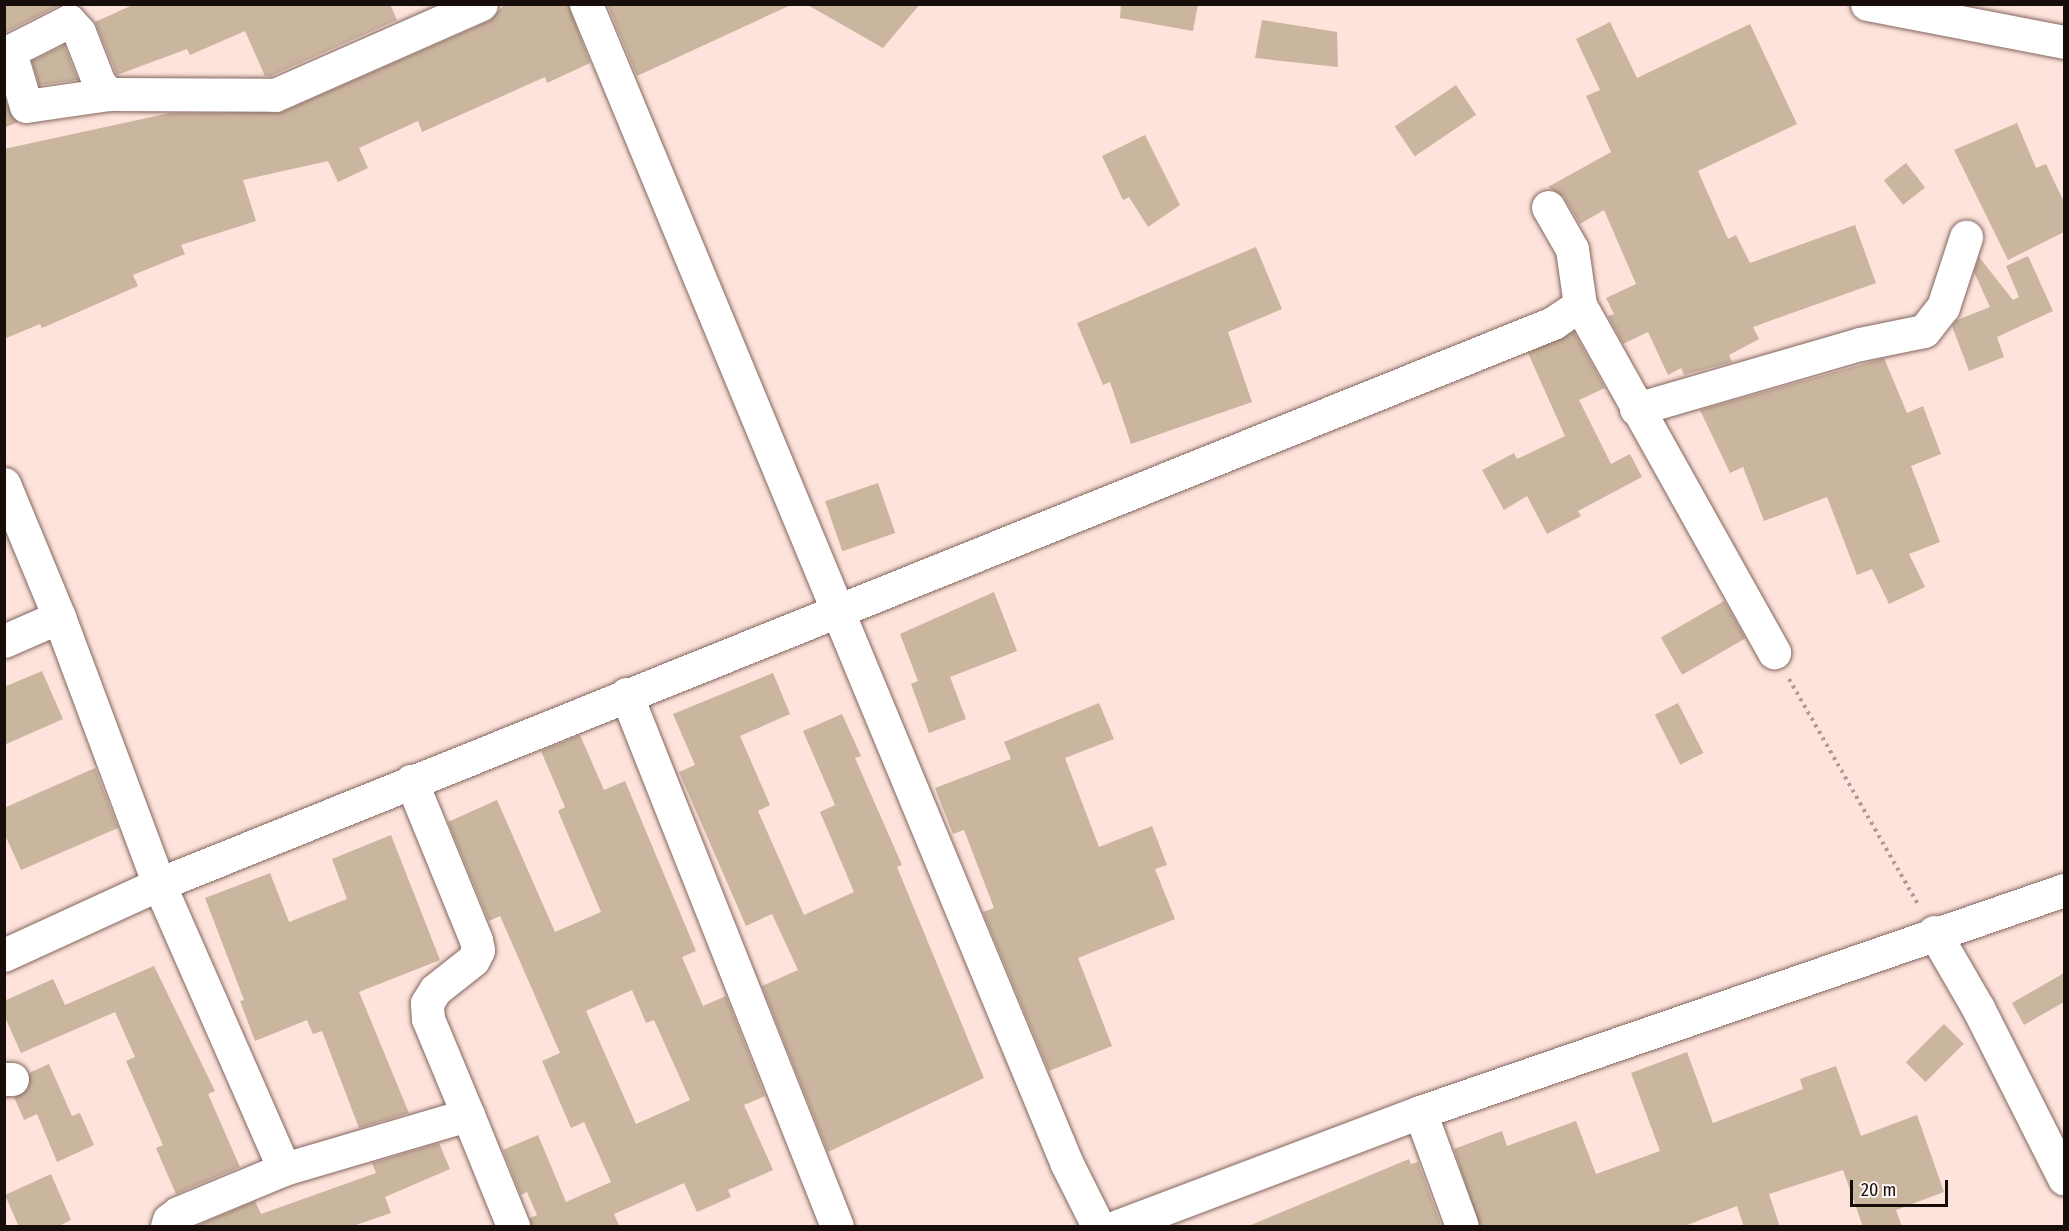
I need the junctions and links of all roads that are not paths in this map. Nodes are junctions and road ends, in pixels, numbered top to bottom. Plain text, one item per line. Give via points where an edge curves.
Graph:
1 (481, 4) edge
2 (586, 4) edge
3 (1867, 4) edge
4 (2064, 42) edge
5 (7, 53) edge
6 (109, 94) junction
7 (1548, 207) dead end
8 (1966, 237) dead end
9 (1580, 305) junction
10 (1636, 409) junction
11 (4, 484) edge
12 (838, 608) junction
13 (59, 617) junction
14 (4, 641) edge
15 (1774, 652) road end
16 (626, 694) junction
17 (411, 781) junction
18 (159, 884) junction
19 (2064, 890) edge
20 (1934, 932) junction
21 (4, 955) edge
22 (1420, 1112) junction
23 (468, 1115) junction
24 (285, 1169) junction
25 (2064, 1179) edge
26 (167, 1227) edge
27 (513, 1227) edge
28 (837, 1227) edge
29 (1098, 1227) edge
30 (1118, 1227) edge
31 (1462, 1227) edge

1 - 6 main road via 275,95
2 - 12 main road
3 - 4 main road
5 - 6 main road via 26,106
5 - 6 main road via 69,21 79,32 99,84
7 - 9 main road via 1572,249
8 - 10 main road via 1943,306 1924,330 1860,344
9 - 10 main road
9 - 12 main road via 1553,323
10 - 15 main road
11 - 13 main road
12 - 16 main road
12 - 29 main road via 1067,1164
13 - 14 main road
13 - 18 main road
16 - 17 main road
16 - 28 main road
17 - 18 main road
17 - 23 main road via 478,950 473,960 435,990 427,1003 428,1019
18 - 21 main road
18 - 24 main road
19 - 20 main road
20 - 22 main road
20 - 25 main road via 1978,1008
22 - 30 main road
22 - 31 main road
23 - 24 main road
23 - 27 main road
24 - 26 main road via 178,1213

